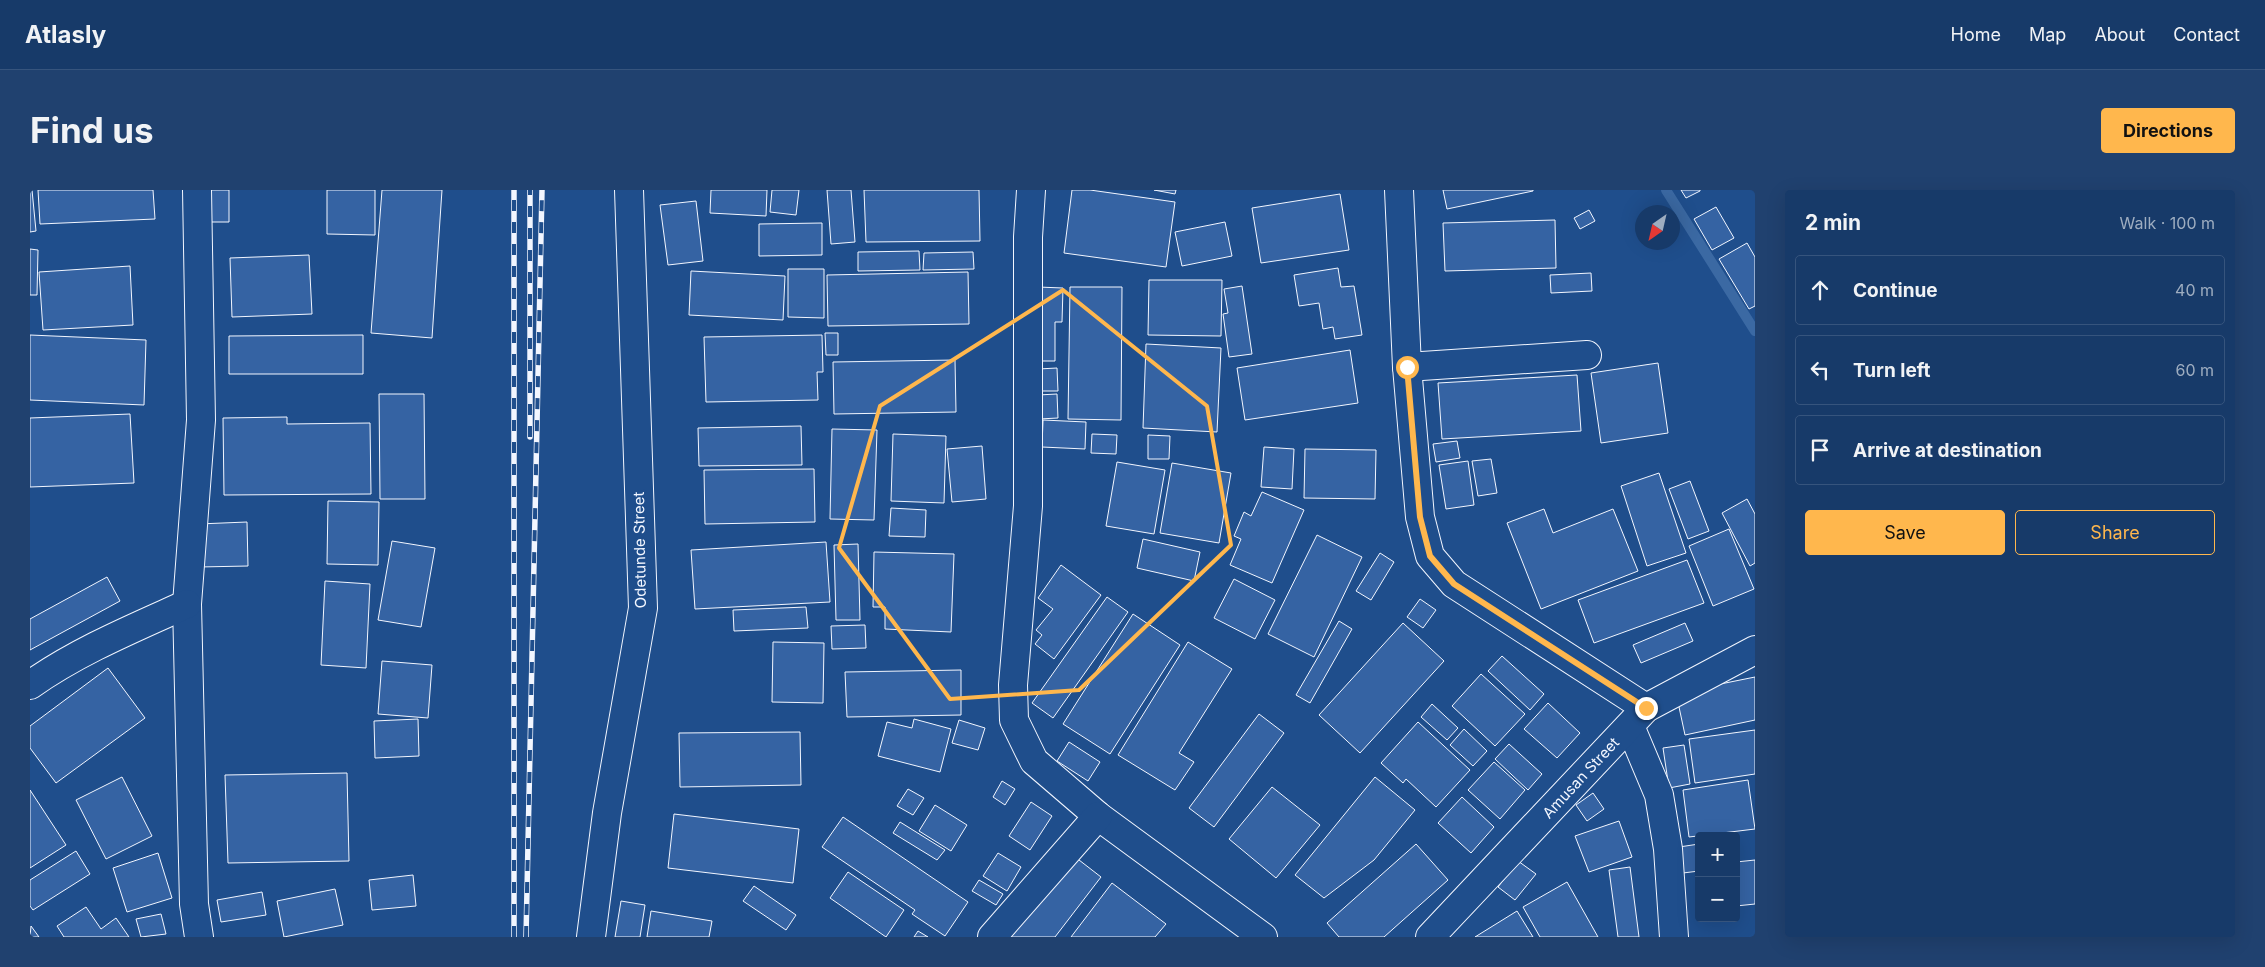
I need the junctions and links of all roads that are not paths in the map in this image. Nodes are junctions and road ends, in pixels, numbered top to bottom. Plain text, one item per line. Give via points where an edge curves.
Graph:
1 (197, 190) edge
2 (629, 190) edge
3 (1031, 190) edge
4 (1399, 190) edge
5 (1587, 355) dead end
6 (1407, 367) junction
7 (187, 604) junction
8 (1755, 650) edge
9 (30, 685) edge
10 (1638, 717) junction
11 (1098, 816) junction
12 (199, 937) edge
13 (591, 937) edge
14 (992, 937) edge
15 (1262, 937) edge
16 (1430, 937) edge
17 (1674, 937) edge

1 - 7 street via 201,420
2 - 13 street, Odetunde Street via 643,608 607,813
3 - 11 street via 1028,237 1028,506 1014,720 1034,761
4 - 6 street
5 - 6 street
6 - 10 street via 1420,517 1430,556 1454,584
7 - 9 street via 54,668
7 - 12 street via 194,904
8 - 10 street, Amusan Street
10 - 16 street, Amusan Street
10 - 17 street via 1659,794 1668,849
11 - 14 street
11 - 15 street

